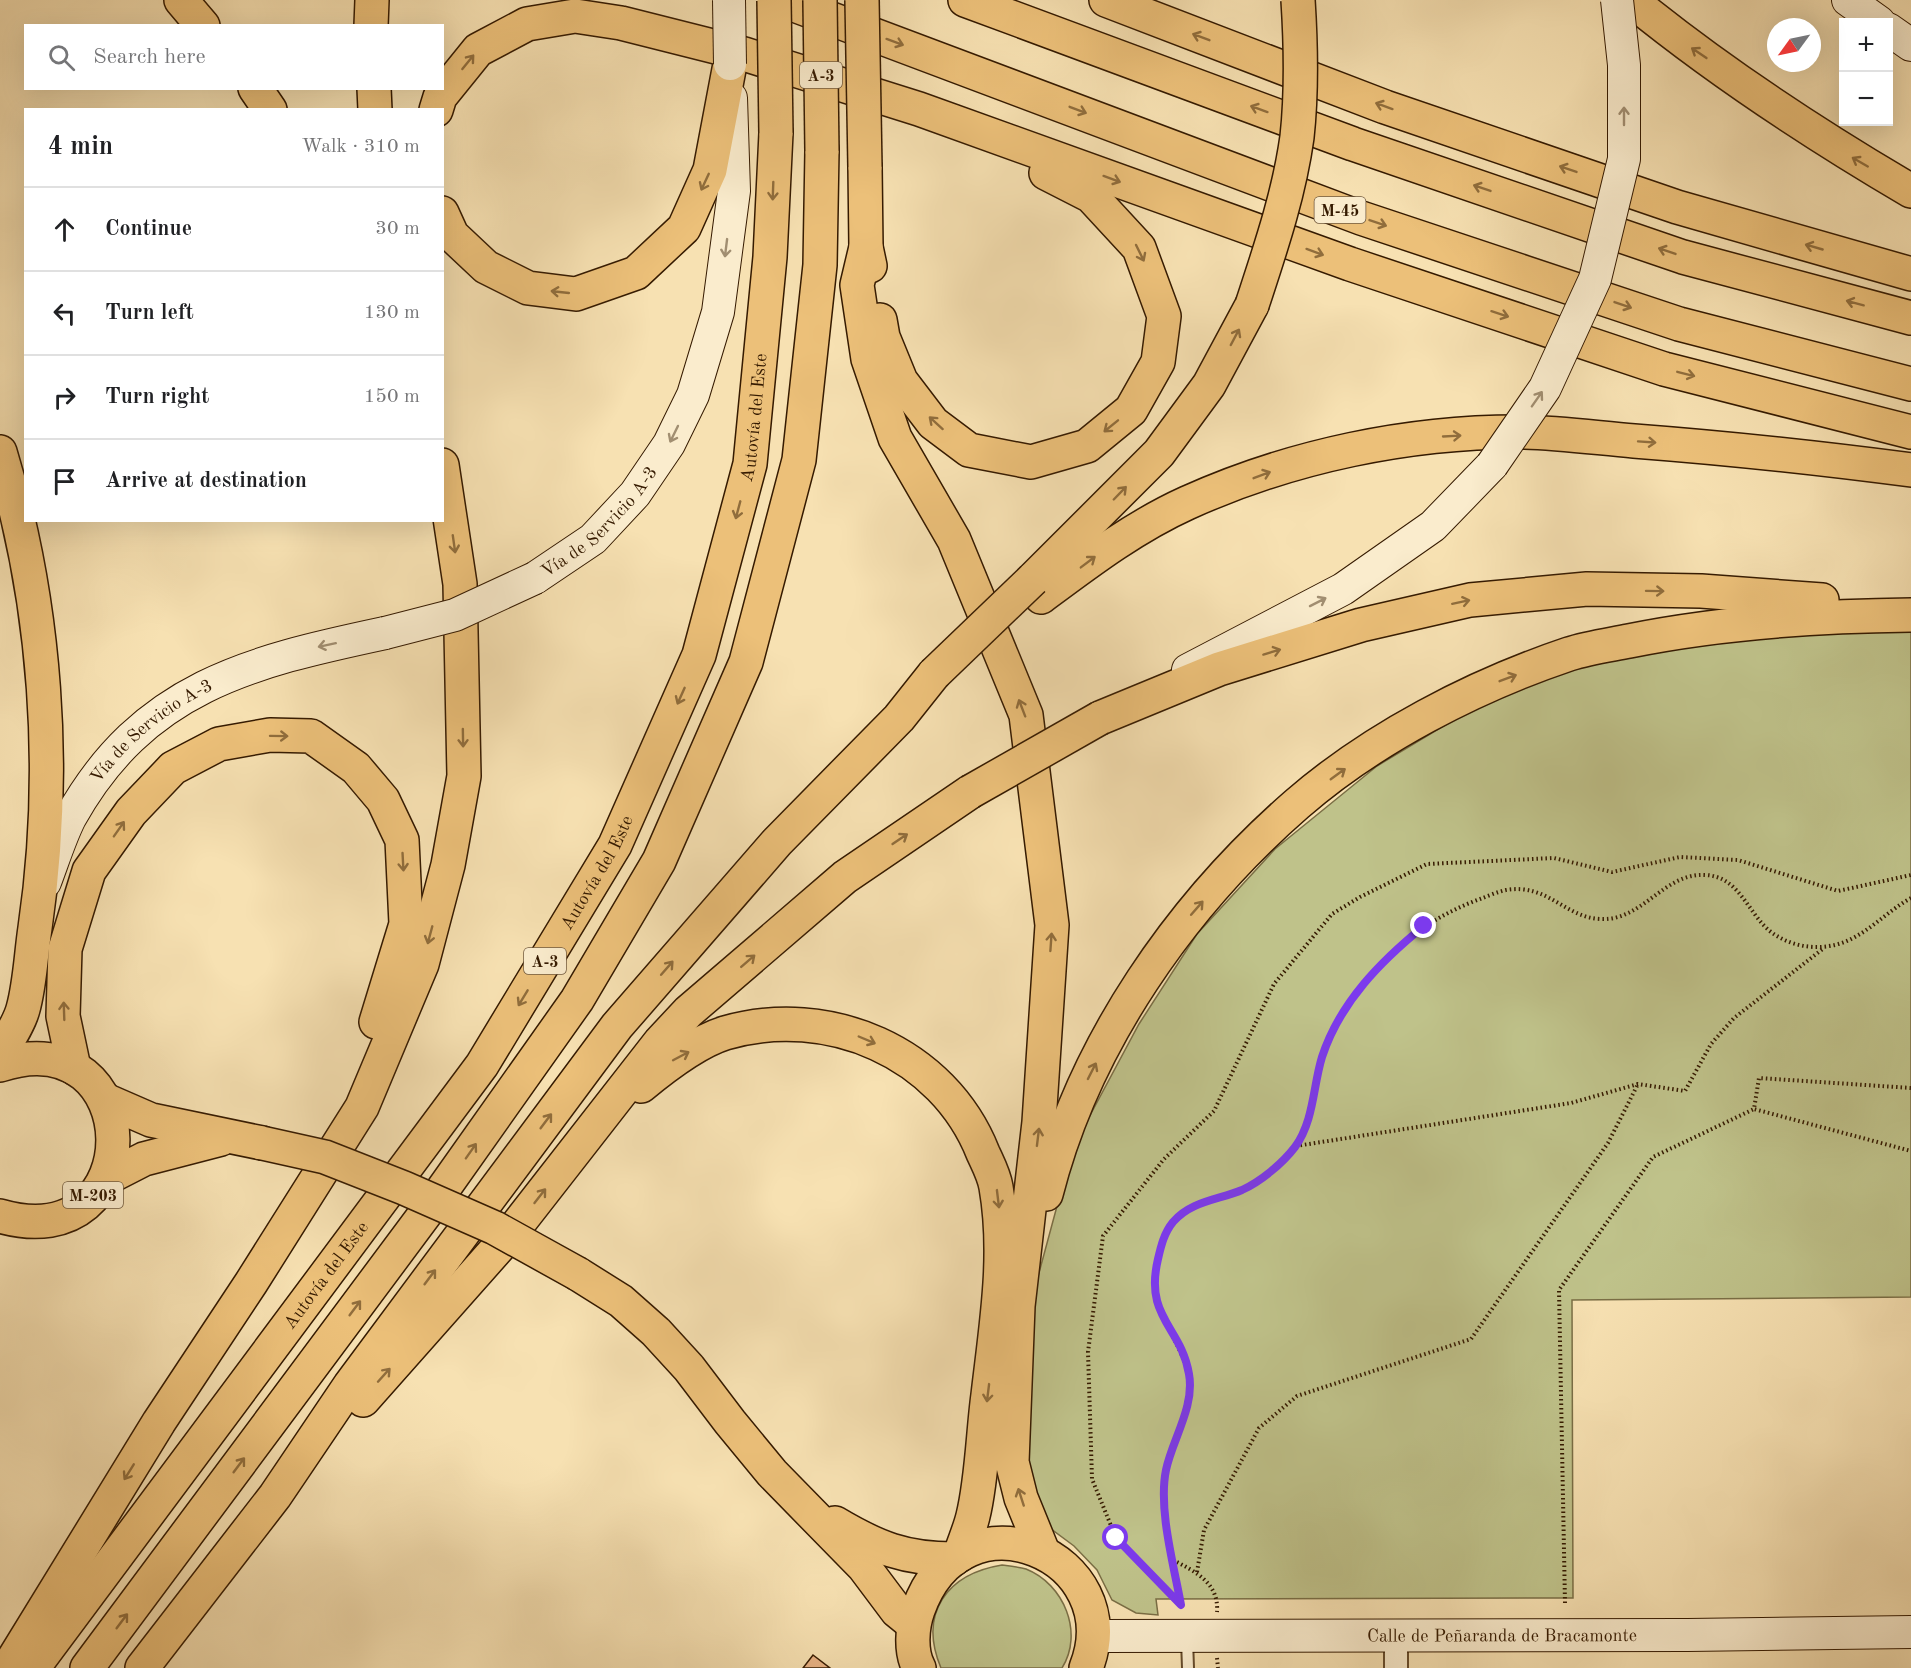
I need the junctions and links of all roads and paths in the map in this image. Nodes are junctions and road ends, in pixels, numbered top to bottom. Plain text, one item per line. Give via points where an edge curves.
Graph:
1 (181, 0) edge
2 (372, 0) edge
3 (607, 0) edge
4 (729, 0) edge
5 (774, 0) edge
6 (781, 0) edge
7 (820, 0) edge
8 (862, 0) edge
9 (965, 0) edge
10 (1106, 0) edge
11 (1298, 0) edge
12 (1617, 0) edge
13 (1631, 0) edge
14 (1848, 0) edge
15 (1864, 0) edge
16 (201, 24) edge
17 (372, 24) edge
18 (1895, 30) edge
19 (737, 59) junction
20 (256, 90) edge
21 (374, 90) edge
22 (269, 108) edge
23 (375, 108) edge
24 (437, 108) edge
25 (919, 109) junction
26 (1911, 191) edge
27 (444, 217) edge
28 (866, 247) junction
29 (1911, 274) edge
30 (1911, 318) edge
31 (1911, 384) edge
32 (1911, 432) edge
33 (0, 452) edge
34 (1911, 470) edge
35 (444, 478) edge
36 (1037, 588) junction
37 (1911, 606) edge
38 (1911, 615) edge
39 (1100, 718) junction
40 (1911, 875) edge
41 (40, 892) junction
42 (1911, 898) edge
43 (1824, 948) junction
44 (0, 1053) edge
45 (0, 1065) edge
46 (74, 1068) junction
47 (1638, 1084) junction
48 (1911, 1088) edge
49 (105, 1100) junction
50 (1754, 1109) junction
51 (602, 1117) junction
52 (228, 1137) junction
53 (1295, 1147) junction
54 (1911, 1151) edge
55 (105, 1179) junction
56 (0, 1216) edge
57 (251, 1283) junction
58 (1018, 1306) junction
59 (275, 1496) junction
60 (807, 1506) junction
61 (1043, 1552) junction
62 (957, 1557) junction
63 (1173, 1559) junction
64 (1197, 1572) junction
65 (1565, 1603) dead end
66 (1217, 1605) dead end
67 (914, 1624) junction
68 (1911, 1632) edge
69 (1396, 1635) junction
70 (1094, 1636) junction
71 (1187, 1636) junction
72 (8, 1668) edge
73 (33, 1668) edge
74 (87, 1668) edge
75 (142, 1668) edge
76 (919, 1668) edge
77 (1086, 1668) edge
78 (1188, 1668) edge
79 (1396, 1668) edge

1 - 16 main road
2 - 17 main road
3 - 19 main road
4 - 19 main road, Vía de Servicio A-3, bridge
5 -> 73 main road, Autovía del Este / A-3, bridge via 776,133 770,257 750,464 699,655 615,845 482,1065
6 -> 31 main road, M-45 via 1372,221 1679,324
74 -> 7 main road, A-3, bridge via 434,1202 571,1010 659,861 746,663 799,460 820,265
8 - 28 main road, bridge
30 -> 9 main road via 1683,257 1353,144
29 -> 10 main road via 1666,203 1385,107
36 -> 11 main road, bridge via 1159,453 1209,386 1252,305 1282,213 1296,138 1302,65
39 -> 12 main road, bridge via 1343,589 1433,526 1492,465 1545,388 1595,279 1624,159 1624,64
26 -> 13 main road via 1837,147 1678,38
14 - 18 main road
15 - 18 lane
24 -> 19 main road via 440,98 478,50 527,24 575,16 621,23
19 - 25 main road
19 -> 27 main road via 710,170 684,228 636,273 576,294 528,288 486,267 452,235
19 -> 41 main road, Vía de Servicio A-3, bridge via 734,191 718,312 693,395 669,444 635,494 593,539 535,578 455,615 292,653 240,670 188,694 141,726 100,771 70,820
20 - 22 main road
21 - 23 main road
25 -> 28 main road via 1091,196 1139,248 1164,316 1158,362 1131,410 1087,446 1031,462 969,450 933,423 901,381 883,337
25 -> 32 main road via 1350,264 1664,369
58 -> 28 main road via 1039,1122 1052,925 1026,716 954,540 895,438 868,359 857,285
33 - 41 main road via 19,516 43,681 46,793
36 -> 34 main road via 1186,503 1274,470 1345,451 1433,437 1524,432 1688,445
35 -> 57 main road via 460,584 463,764 448,865 422,964 362,1107
59 -> 36 main road via 350,1385 617,1026 777,842 899,718
39 -> 37 main road via 1219,669 1361,625 1470,600 1587,590 1701,591
58 -> 38 main road via 1054,1165 1081,1093 1126,1006 1190,916 1237,861 1299,803 1378,745 1472,692 1571,653 1689,628 1824,616
51 -> 39 main road, bridge via 688,1012 845,877 970,792
40 - 63 path via 1838,891 1738,860 1680,857 1612,872 1554,858 1427,864 1332,915 1274,984 1214,1111 1164,1159 1103,1236 1088,1353 1092,1479 1116,1538 1181,1605
41 - 44 main road via 23,1010
42 - 43 path via 1855,937
43 - 47 path via 1734,1018 1711,1044 1685,1090
43 - 53 path via 1798,945 1770,931 1733,885 1706,875 1672,882 1634,912 1602,920 1577,914 1539,891 1506,890 1464,905 1424,926 1362,984 1336,1025 1322,1057 1312,1107
45 - 46 main road, M-203 via 23,1058 50,1059
46 - 49 main road, M-203
46 -> 57 main road via 63,1016 65,949 82,893 89,871 124,822 166,775 219,744 270,735 311,736 356,768 383,800 402,840 406,924 382,1009 260,1254
47 - 53 path via 1571,1103
47 - 64 path via 1608,1143 1471,1339 1297,1396 1259,1428 1204,1530
48 - 50 path via 1759,1078
49 - 52 main road via 151,1120
49 - 55 main road, M-203 via 113,1124 112,1160
50 - 54 path
50 - 65 path via 1653,1157 1559,1290
59 -> 51 main road via 511,1233
51 -> 62 main road via 672,1061 724,1033 786,1023 844,1030 895,1052 938,1082 974,1128 996,1184 1002,1238 974,1515
52 - 55 main road via 144,1159
52 - 60 main road, bridge via 325,1157 404,1188 495,1228 621,1301 689,1368 772,1473
53 - 63 path via 1270,1172 1242,1189 1200,1202 1173,1221 1162,1240 1153,1278 1156,1307 1189,1374 1185,1419 1166,1471 1166,1531
55 - 56 main road, M-203 via 91,1198 54,1220 37,1223
57 -> 72 main road via 159,1422
61 -> 58 main road via 1021,1498 1012,1462
59 - 75 main road
60 - 62 main road via 887,1551 923,1559
60 - 67 main road via 864,1567 897,1611
61 - 62 main road via 1016,1542 990,1542
61 - 70 main road via 1072,1575 1089,1604
62 - 67 main road via 925,1592
63 - 64 path
64 - 66 path via 1214,1589
67 - 76 main road via 915,1661
68 - 69 main road, Calle de Peñaranda de Bracamonte
69 - 71 main road, Calle de Peñaranda de Bracamonte
69 - 79 street
70 - 71 main road, Calle de Peñaranda de Bracamonte
70 - 77 main road
71 - 78 lane

